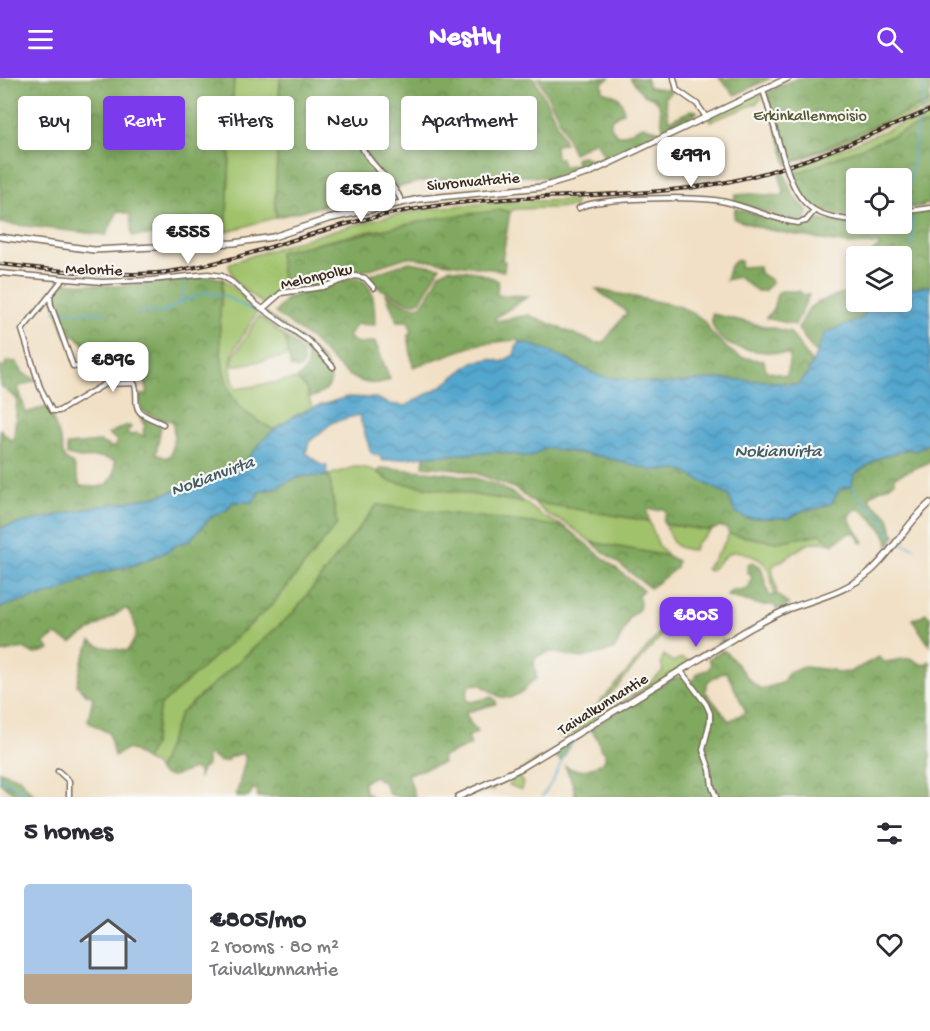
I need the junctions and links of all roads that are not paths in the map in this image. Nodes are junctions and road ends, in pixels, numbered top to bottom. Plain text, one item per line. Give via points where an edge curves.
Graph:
1 (674, 78) edge
2 (787, 78) edge
3 (763, 90) junction
4 (706, 117) junction
5 (362, 150) edge
6 (402, 202) junction
7 (579, 208) dead end
8 (930, 208) edge
9 (814, 211) junction
10 (912, 211) edge
11 (846, 218) edge
12 (0, 237) edge
13 (0, 273) edge
14 (63, 279) junction
15 (374, 288) dead end
16 (50, 295) junction
17 (264, 308) junction
18 (333, 367) dead end
19 (83, 368) dead end
20 (163, 424) dead end
21 (930, 503) edge
22 (681, 670) junction
23 (58, 771) dead end
24 (69, 797) edge
25 (458, 797) edge
26 (716, 797) edge

1 - 4 street via 676,90 697,104
2 - 3 street, Siuronvaltatie
3 - 4 street, Siuronvaltatie
3 - 9 street, bridge via 789,175 800,198
4 - 6 street, Siuronvaltatie via 558,183
5 - 6 street
6 - 12 street, Siuronvaltatie via 273,237 234,243 94,250
7 - 9 street via 600,202 711,199 797,223 806,221
8 - 10 street
9 - 11 street
13 - 14 street, Melontie
14 - 16 street
14 - 17 street, Melontie via 129,282 215,274 232,282
15 - 17 street, Melonpolku via 365,278 355,276 281,293
16 - 19 street via 73,366
16 - 20 street via 22,330 52,411 59,411 105,384 134,383 140,413
17 - 18 street, Melontie via 310,342
21 - 22 street, Taivalkunnantie via 886,556 855,583 774,615
22 - 25 street, Taivalkunnantie via 521,768
22 - 26 street via 710,713 703,750
23 - 24 street via 69,781

